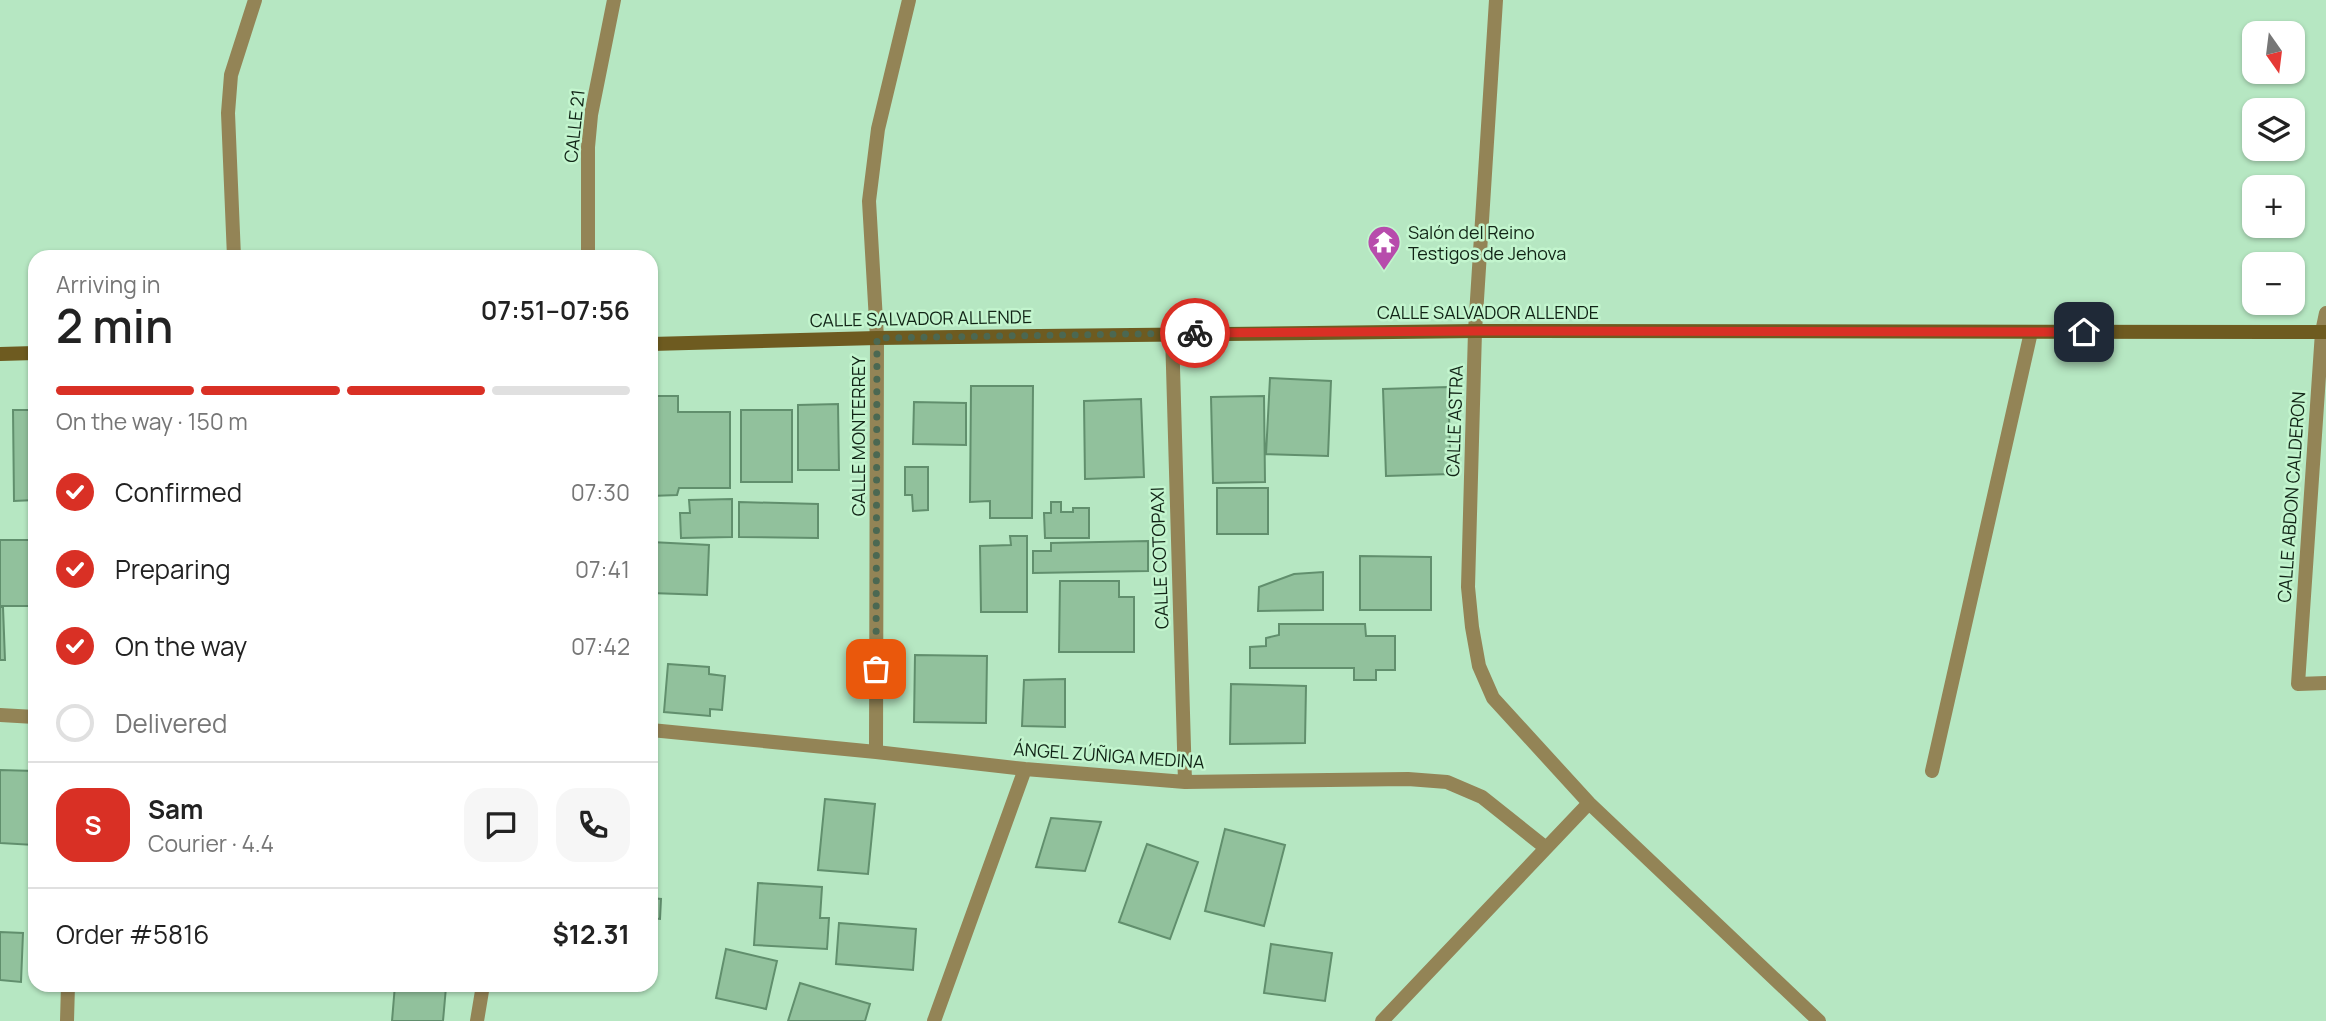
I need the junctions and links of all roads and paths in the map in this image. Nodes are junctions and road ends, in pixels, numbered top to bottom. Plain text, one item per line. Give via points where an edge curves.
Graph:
1 (255, 0) edge
2 (614, 0) edge
3 (909, 0) edge
4 (1496, 0) edge
5 (234, 250) edge
6 (588, 250) edge
7 (2326, 313) edge
8 (1475, 331) junction
9 (2031, 332) junction
10 (2324, 332) edge
11 (1172, 333) junction
12 (877, 338) junction
13 (658, 344) edge
14 (28, 353) edge
15 (0, 354) edge
16 (2326, 683) edge
17 (0, 715) edge
18 (28, 717) edge
19 (658, 731) edge
20 (876, 751) junction
21 (1025, 769) junction
22 (1932, 771) dead end
23 (1185, 782) junction
24 (1589, 803) junction
25 (1546, 848) junction
26 (68, 992) edge
27 (482, 992) edge
28 (67, 1021) edge
29 (477, 1021) edge
30 (934, 1021) edge
31 (1382, 1021) edge
32 (1819, 1021) edge

1 - 5 street via 232,75 228,113
2 - 6 street, CALLE 21 via 591,115
3 - 12 street, CALLE MONTERREY via 878,129 869,201
4 - 8 street, CALLE ASTRA
7 - 10 street, CALLE ABDON CALDERON
8 - 9 street, CALLE SALVADOR ALLENDE
8 - 11 street, CALLE SALVADOR ALLENDE
8 - 24 street, CALLE ASTRA via 1468,587 1479,666 1493,698
9 - 10 street, CALLE SALVADOR ALLENDE
9 - 22 street
10 - 16 street, CALLE ABDON CALDERON via 2298,684
11 - 12 street, CALLE SALVADOR ALLENDE
11 - 23 street, CALLE COTOPAXI
12 - 13 street, CALLE SALVADOR ALLENDE
12 - 20 street, CALLE MONTERREY
14 - 15 street
17 - 18 street
19 - 20 street, ÁNGEL ZÚÑIGA MEDINA
20 - 21 street, ÁNGEL ZÚÑIGA MEDINA
21 - 23 street, ÁNGEL ZÚÑIGA MEDINA
21 - 30 street
23 - 25 street, ÁNGEL ZÚÑIGA MEDINA via 1447,782 1482,797
24 - 25 street
24 - 32 street, CALLE ASTRA
25 - 31 street
26 - 28 street
27 - 29 street

